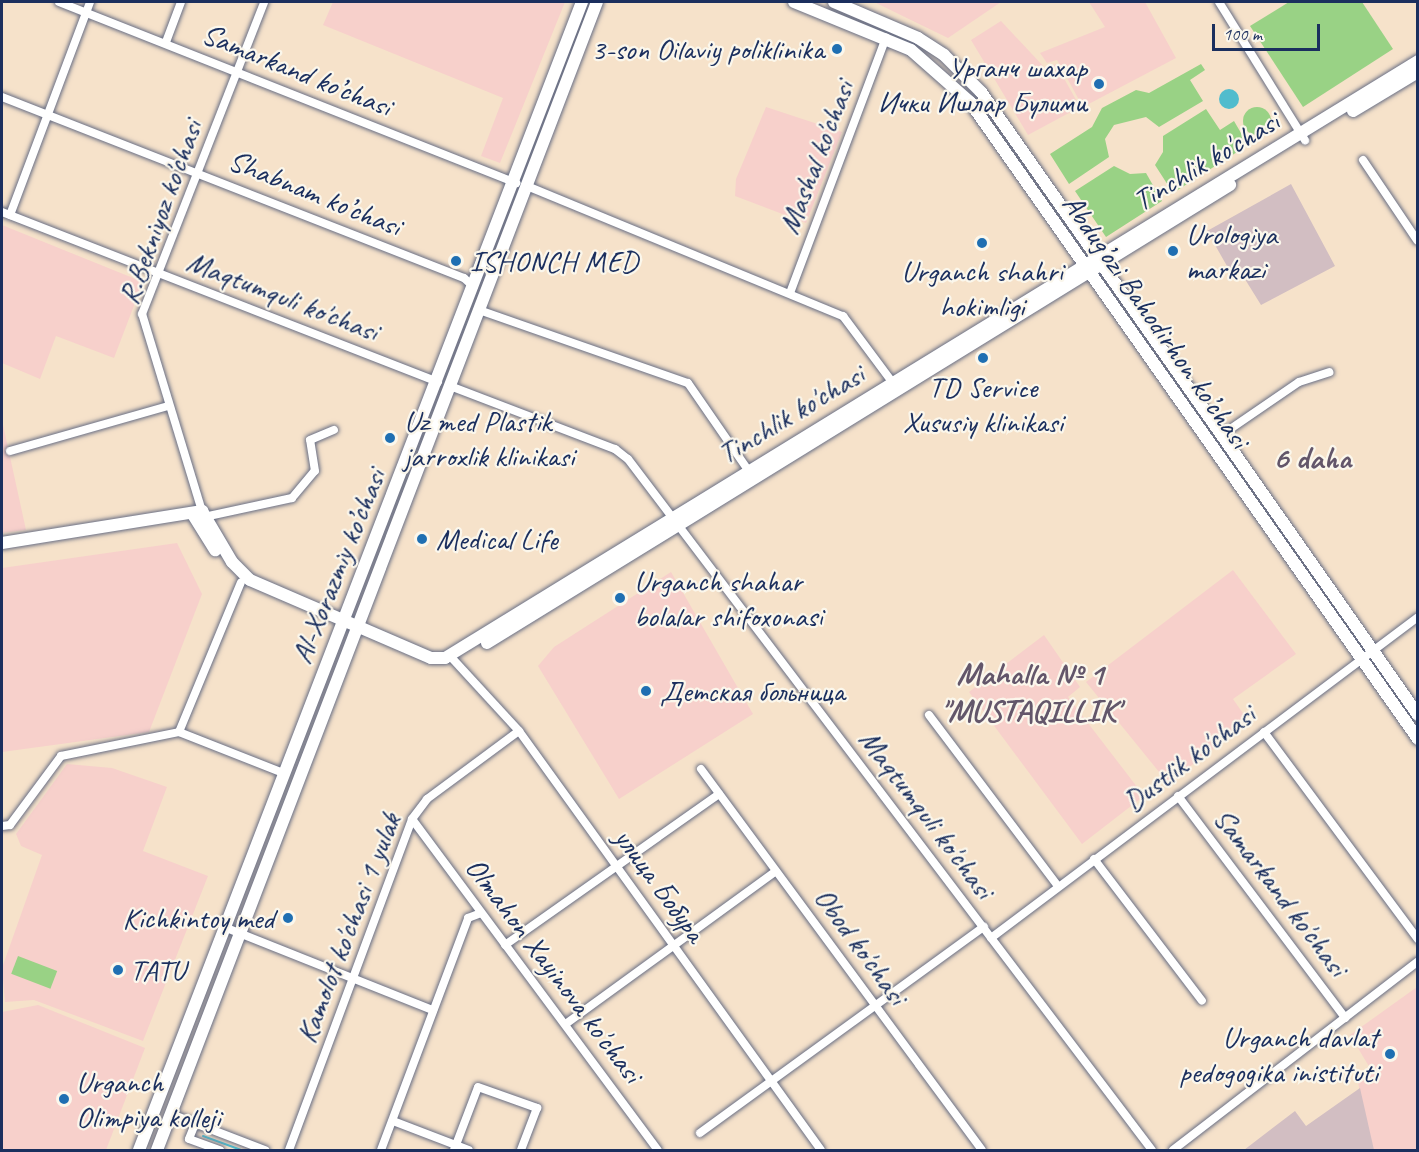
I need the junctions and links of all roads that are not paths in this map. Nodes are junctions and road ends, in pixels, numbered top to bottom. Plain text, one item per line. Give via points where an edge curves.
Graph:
1 (59, 2) edge
2 (90, 2) edge
3 (181, 2) edge
4 (264, 2) edge
5 (582, 2) edge
6 (597, 2) edge
7 (795, 2) edge
8 (834, 2) edge
9 (1219, 2) edge
10 (851, 9) junction
11 (86, 12) junction
12 (846, 21) junction
13 (886, 37) junction
14 (166, 42) junction
15 (1418, 61) edge
16 (238, 72) junction
17 (1418, 72) edge
18 (2, 97) edge
19 (48, 115) junction
20 (1303, 136) junction
21 (1362, 160) dead end
22 (198, 172) junction
23 (522, 184) junction
24 (6, 214) edge
25 (1417, 240) edge
26 (1102, 259) junction
27 (1088, 268) junction
28 (157, 273) junction
29 (474, 287) junction
30 (790, 293) junction
31 (479, 310) junction
32 (1329, 372) dead end
33 (445, 384) junction
34 (896, 386) junction
35 (168, 406) junction
36 (334, 430) dead end
37 (1223, 434) junction
38 (10, 451) dead end
39 (748, 470) junction
40 (198, 515) junction
41 (675, 522) junction
42 (2, 543) edge
43 (2, 551) edge
44 (241, 582) junction
45 (1418, 617) edge
46 (340, 625) junction
47 (356, 632) junction
48 (1374, 650) junction
49 (452, 659) junction
50 (1361, 659) junction
51 (929, 715) dead end
52 (1418, 715) edge
53 (519, 731) junction
54 (179, 732) junction
55 (1264, 732) junction
56 (1418, 739) edge
57 (701, 770) dead end
58 (283, 773) junction
59 (719, 794) junction
60 (1178, 796) junction
61 (412, 819) junction
62 (6, 825) edge
63 (1094, 859) junction
64 (616, 866) junction
65 (776, 872) junction
66 (1058, 886) junction
67 (481, 913) junction
68 (224, 927) junction
69 (984, 927) junction
70 (239, 934) junction
71 (991, 938) junction
72 (1418, 939) edge
73 (505, 945) junction
74 (675, 947) junction
75 (1418, 961) edge
76 (354, 979) junction
77 (1202, 1000) dead end
78 (876, 1007) junction
79 (433, 1010) junction
80 (1346, 1018) junction
81 (567, 1023) junction
82 (773, 1084) junction
83 (171, 1114) junction
84 (393, 1121) junction
85 (195, 1124) junction
86 (700, 1133) dead end
87 (455, 1148) edge
88 (139, 1150) edge
89 (157, 1150) edge
90 (220, 1150) edge
91 (265, 1150) edge
92 (289, 1150) edge
93 (381, 1150) edge
94 (469, 1150) edge
95 (521, 1150) edge
96 (658, 1150) edge
97 (820, 1150) edge
98 (982, 1150) edge
99 (1152, 1150) edge
100 (1173, 1150) edge

1 - 11 street, Samarkand ko’chasi
2 - 11 street
3 - 14 street
4 - 16 street, R.Bekniyoz ko'chasi
5 - 23 main road, Al-Xorazmiy ko’chasi
6 - 23 main road, Al-Xorazmiy ko’chasi
7 - 12 main road, Abdug’ozi Bahodirhon ko’chasi
8 - 10 main road, Abdug’ozi Bahodirhon ko’chasi
9 - 20 street
10 - 12 main road
10 - 26 main road, Abdug’ozi Bahodirhon ko’chasi via 918,38 961,71
11 - 14 street, Samarkand ko’chasi
11 - 19 street
12 - 13 main road, Abdug’ozi Bahodirhon ko’chasi
13 - 27 main road, Abdug’ozi Bahodirhon ko’chasi via 934,66 970,102
13 - 30 street, Mashal ko'chasi
14 - 16 street, Samarkand ko’chasi
15 - 20 main road, Tinchlik ko'chasi
16 - 22 street, R.Bekniyoz ko'chasi
16 - 23 street, Samarkand ko’chasi
17 - 20 main road, Tinchlik ko'chasi
18 - 19 street, Shabnam ko’chasi
19 - 22 street, Shabnam ko’chasi
19 - 24 street
20 - 26 main road, Tinchlik ko'chasi
21 - 25 street
22 - 28 street, R.Bekniyoz ko'chasi
22 - 29 street, Shabnam ko’chasi via 464,278
23 - 29 main road, Al-Xorazmiy ko’chasi
23 - 30 street, Samarkand ko’chasi
23 - 31 main road, Al-Xorazmiy ko’chasi
24 - 28 street, Maqtumquli ko'chasi
26 - 27 main road, Tinchlik ko'chasi
26 - 37 main road, Abdug’ozi Bahodirhon ko’chasi
27 - 34 main road, Tinchlik ko'chasi
27 - 50 main road, Abdug’ozi Bahodirhon ko’chasi
28 - 33 street, Maqtumquli ko'chasi
28 - 35 street, R.Bekniyoz ko'chasi via 142,314
29 - 33 main road, Al-Xorazmiy ko’chasi
30 - 34 street, Samarkand ko’chasi via 850,321
31 - 33 main road, Al-Xorazmiy ko’chasi
31 - 39 street via 688,383
32 - 37 street via 1299,382
33 - 41 street, Maqtumquli ko'chasi via 619,451
33 - 46 main road, Al-Xorazmiy ko’chasi
33 - 47 main road, Al-Xorazmiy ko’chasi
34 - 39 main road, Tinchlik ko'chasi
34 - 41 main road, Tinchlik ko'chasi
35 - 38 street
35 - 40 street, R.Bekniyoz ko'chasi
36 - 40 street, Al-Xorazmiy ko’chasi via 310,440 315,471 292,498
37 - 48 main road, Abdug’ozi Bahodirhon ko’chasi
39 - 41 main road, Tinchlik ko'chasi
40 - 42 main road, Al-Xorazmiy ko’chasi
40 - 43 main road, Al-Xorazmiy ko’chasi
40 - 44 main road
40 - 46 main road via 244,575
41 - 49 main road, Tinchlik ko'chasi
41 - 69 street, Maqtumquli ko'chasi
44 - 46 main road
44 - 54 street
45 - 48 street, Dustlik ko'chasi
46 - 47 main road
46 - 58 main road, Al-Xorazmiy ko’chasi
47 - 49 main road via 430,665
47 - 70 main road, Al-Xorazmiy ko’chasi
48 - 50 street, Dustlik ko'chasi
48 - 52 main road, Abdug’ozi Bahodirhon ko’chasi
49 - 53 street, улица Бобура
50 - 55 street, Dustlik ko'chasi
50 - 56 main road, Abdug’ozi Bahodirhon ko’chasi
51 - 66 street
53 - 61 street, Kamolot ko'chasi 1 yulak via 427,799
53 - 64 street, улица Бобура
54 - 58 street
54 - 62 street via 61,756
55 - 60 street, Dustlik ko'chasi
55 - 72 street
57 - 59 street, Obod ko'chasi
58 - 68 main road, Al-Xorazmiy ko’chasi
59 - 64 street
59 - 65 street, Obod ko'chasi
60 - 63 street, Dustlik ko'chasi
60 - 80 street, Samarkand ko'chasi
61 - 67 street, Olmahon Xayinova ko'chasi
61 - 76 street, Kamolot ko'chasi 1 yulak
63 - 66 street, Dustlik ko'chasi
63 - 77 street
64 - 73 street
64 - 74 street, улица Бобура
65 - 74 street
65 - 78 street, Obod ko'chasi
66 - 71 street, Dustlik ko'chasi
67 - 73 street, Olmahon Xayinova ko'chasi
67 - 79 street via 468,918
68 - 70 street
68 - 88 main road, Al-Xorazmiy ko’chasi
69 - 71 street, Maqtumquli ko'chasi
69 - 78 street
70 - 76 street
70 - 83 main road, Al-Xorazmiy ko’chasi
71 - 99 street, Maqtumquli ko'chasi
73 - 81 street, Olmahon Xayinova ko'chasi
74 - 81 street
74 - 82 street, улица Бобура
75 - 80 street
76 - 79 street
76 - 92 street, Kamolot ko'chasi 1 yulak
78 - 82 street
78 - 98 street, Obod ko'chasi
79 - 84 street
80 - 100 street
81 - 96 street, Olmahon Xayinova ko'chasi
82 - 86 street
82 - 97 street, улица Бобура
83 - 85 street
83 - 89 main road, Al-Xorazmiy ko’chasi
84 - 87 street
84 - 93 street
85 - 90 street via 189,1139
85 - 91 street
87 - 94 street
87 - 95 street via 478,1087 537,1108

